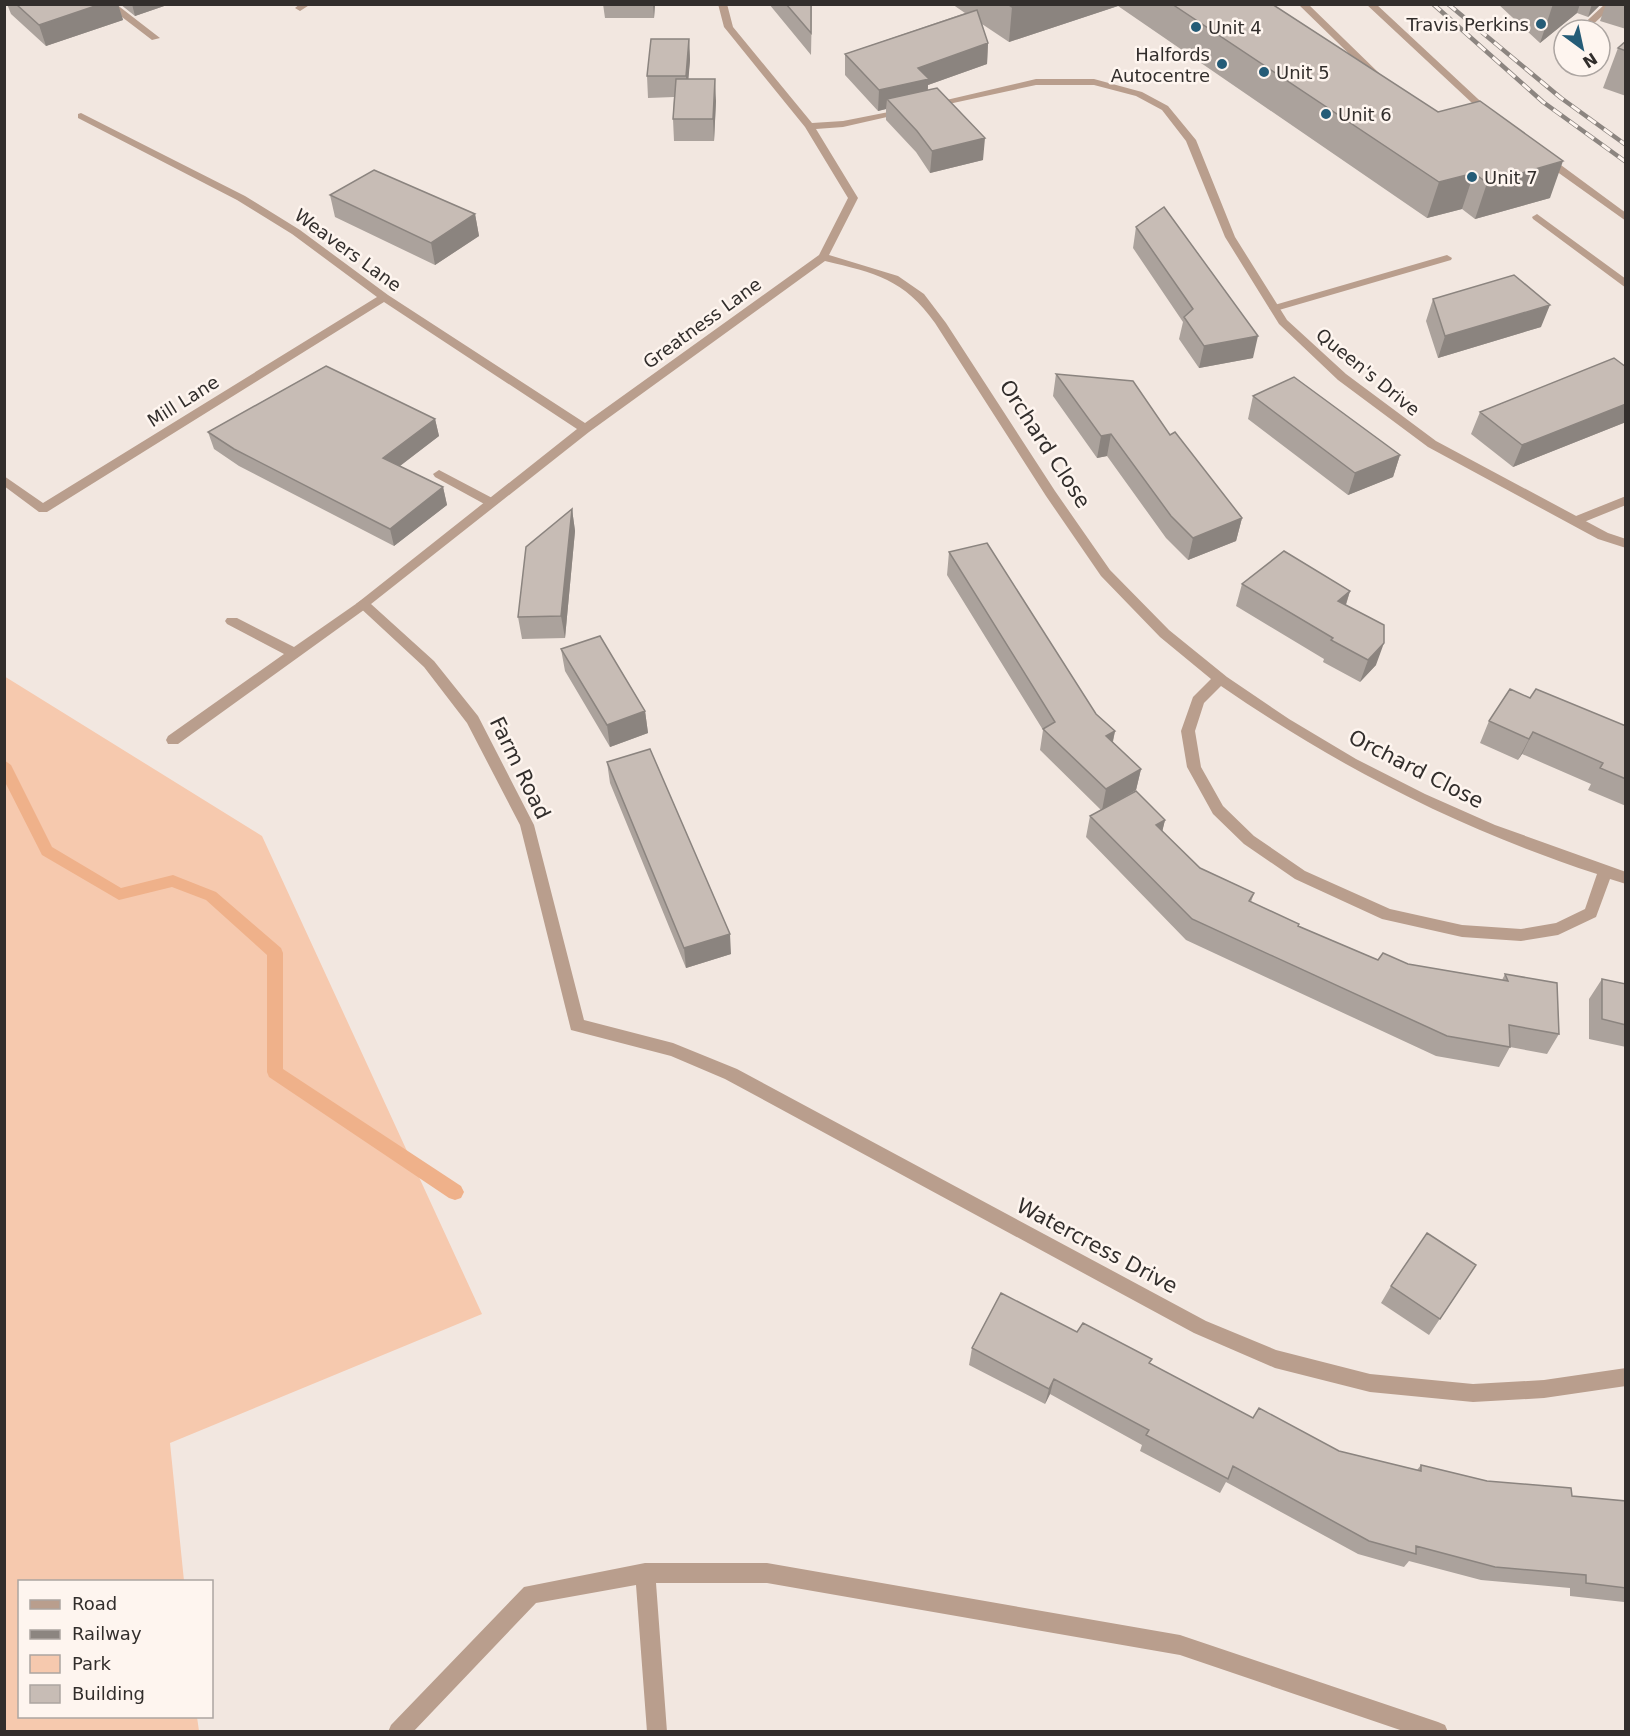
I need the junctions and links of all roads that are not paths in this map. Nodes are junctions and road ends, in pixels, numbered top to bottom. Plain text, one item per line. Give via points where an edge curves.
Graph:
1 (109, 4) edge
2 (722, 4) edge
3 (1302, 4) edge
4 (1370, 4) edge
5 (1611, 4) edge
6 (1595, 18) edge
7 (155, 38) dead end
8 (1384, 83) edge
9 (81, 116) dead end
10 (1500, 125) edge
11 (809, 126) junction
12 (1536, 151) edge
13 (1537, 217) dead end
14 (1626, 218) edge
15 (824, 257) junction
16 (1447, 258) dead end
17 (1626, 285) edge
18 (384, 297) junction
19 (1275, 308) junction
20 (585, 429) junction
21 (439, 474) dead end
22 (4, 480) edge
23 (1626, 500) edge
24 (492, 502) junction
25 (1575, 521) junction
26 (1626, 544) edge
27 (363, 604) junction
28 (232, 621) dead end
29 (294, 653) junction
30 (1221, 678) junction
31 (173, 740) dead end
32 (1605, 872) junction
33 (1626, 878) edge
34 (577, 1025) joint
35 (1626, 1377) edge
36 (645, 1573) junction
37 (398, 1731) edge
38 (657, 1731) edge
39 (1438, 1731) edge

1 - 7 street
2 - 11 street, Greatness Lane via 729,27
3 - 8 street
4 - 10 street
5 - 6 street
9 - 18 street, Weavers Lane via 241,198 296,232
11 - 15 street, Greatness Lane via 854,198
11 - 19 street, Queen's Drive via 843,124 1036,82 1094,82 1139,94 1165,108 1191,140 1230,237
12 - 14 street
13 - 17 street
15 - 20 street, Greatness Lane
15 - 30 street, Orchard Close via 872,270 911,288 935,315 1045,488 1114,583 1173,640
16 - 19 street
18 - 20 street, Weavers Lane
18 - 22 street, Mill Lane via 43,510
19 - 25 street, Queen's Drive via 1283,322 1342,377 1432,444
20 - 24 street, Greatness Lane
21 - 24 street
23 - 25 street
24 - 27 street, Greatness Lane
25 - 26 street, Queen's Drive
27 - 29 street, Greatness Lane
27 - 34 street, Farm Road via 429,664 473,720 527,825
28 - 29 street
29 - 31 street, Greatness Lane
30 - 32 street, Orchard Close via 1308,737 1422,798
30 - 32 street via 1198,701 1188,731 1194,767 1218,810 1249,840 1300,875 1387,915 1462,931 1521,935 1558,929 1591,913
32 - 33 street, Orchard Close
34 - 35 street, Watercress Drive via 673,1050 731,1074 1200,1327 1275,1359 1370,1383 1473,1393 1544,1389
36 - 37 street via 531,1593
36 - 38 street
36 - 39 street via 767,1573 1180,1645

